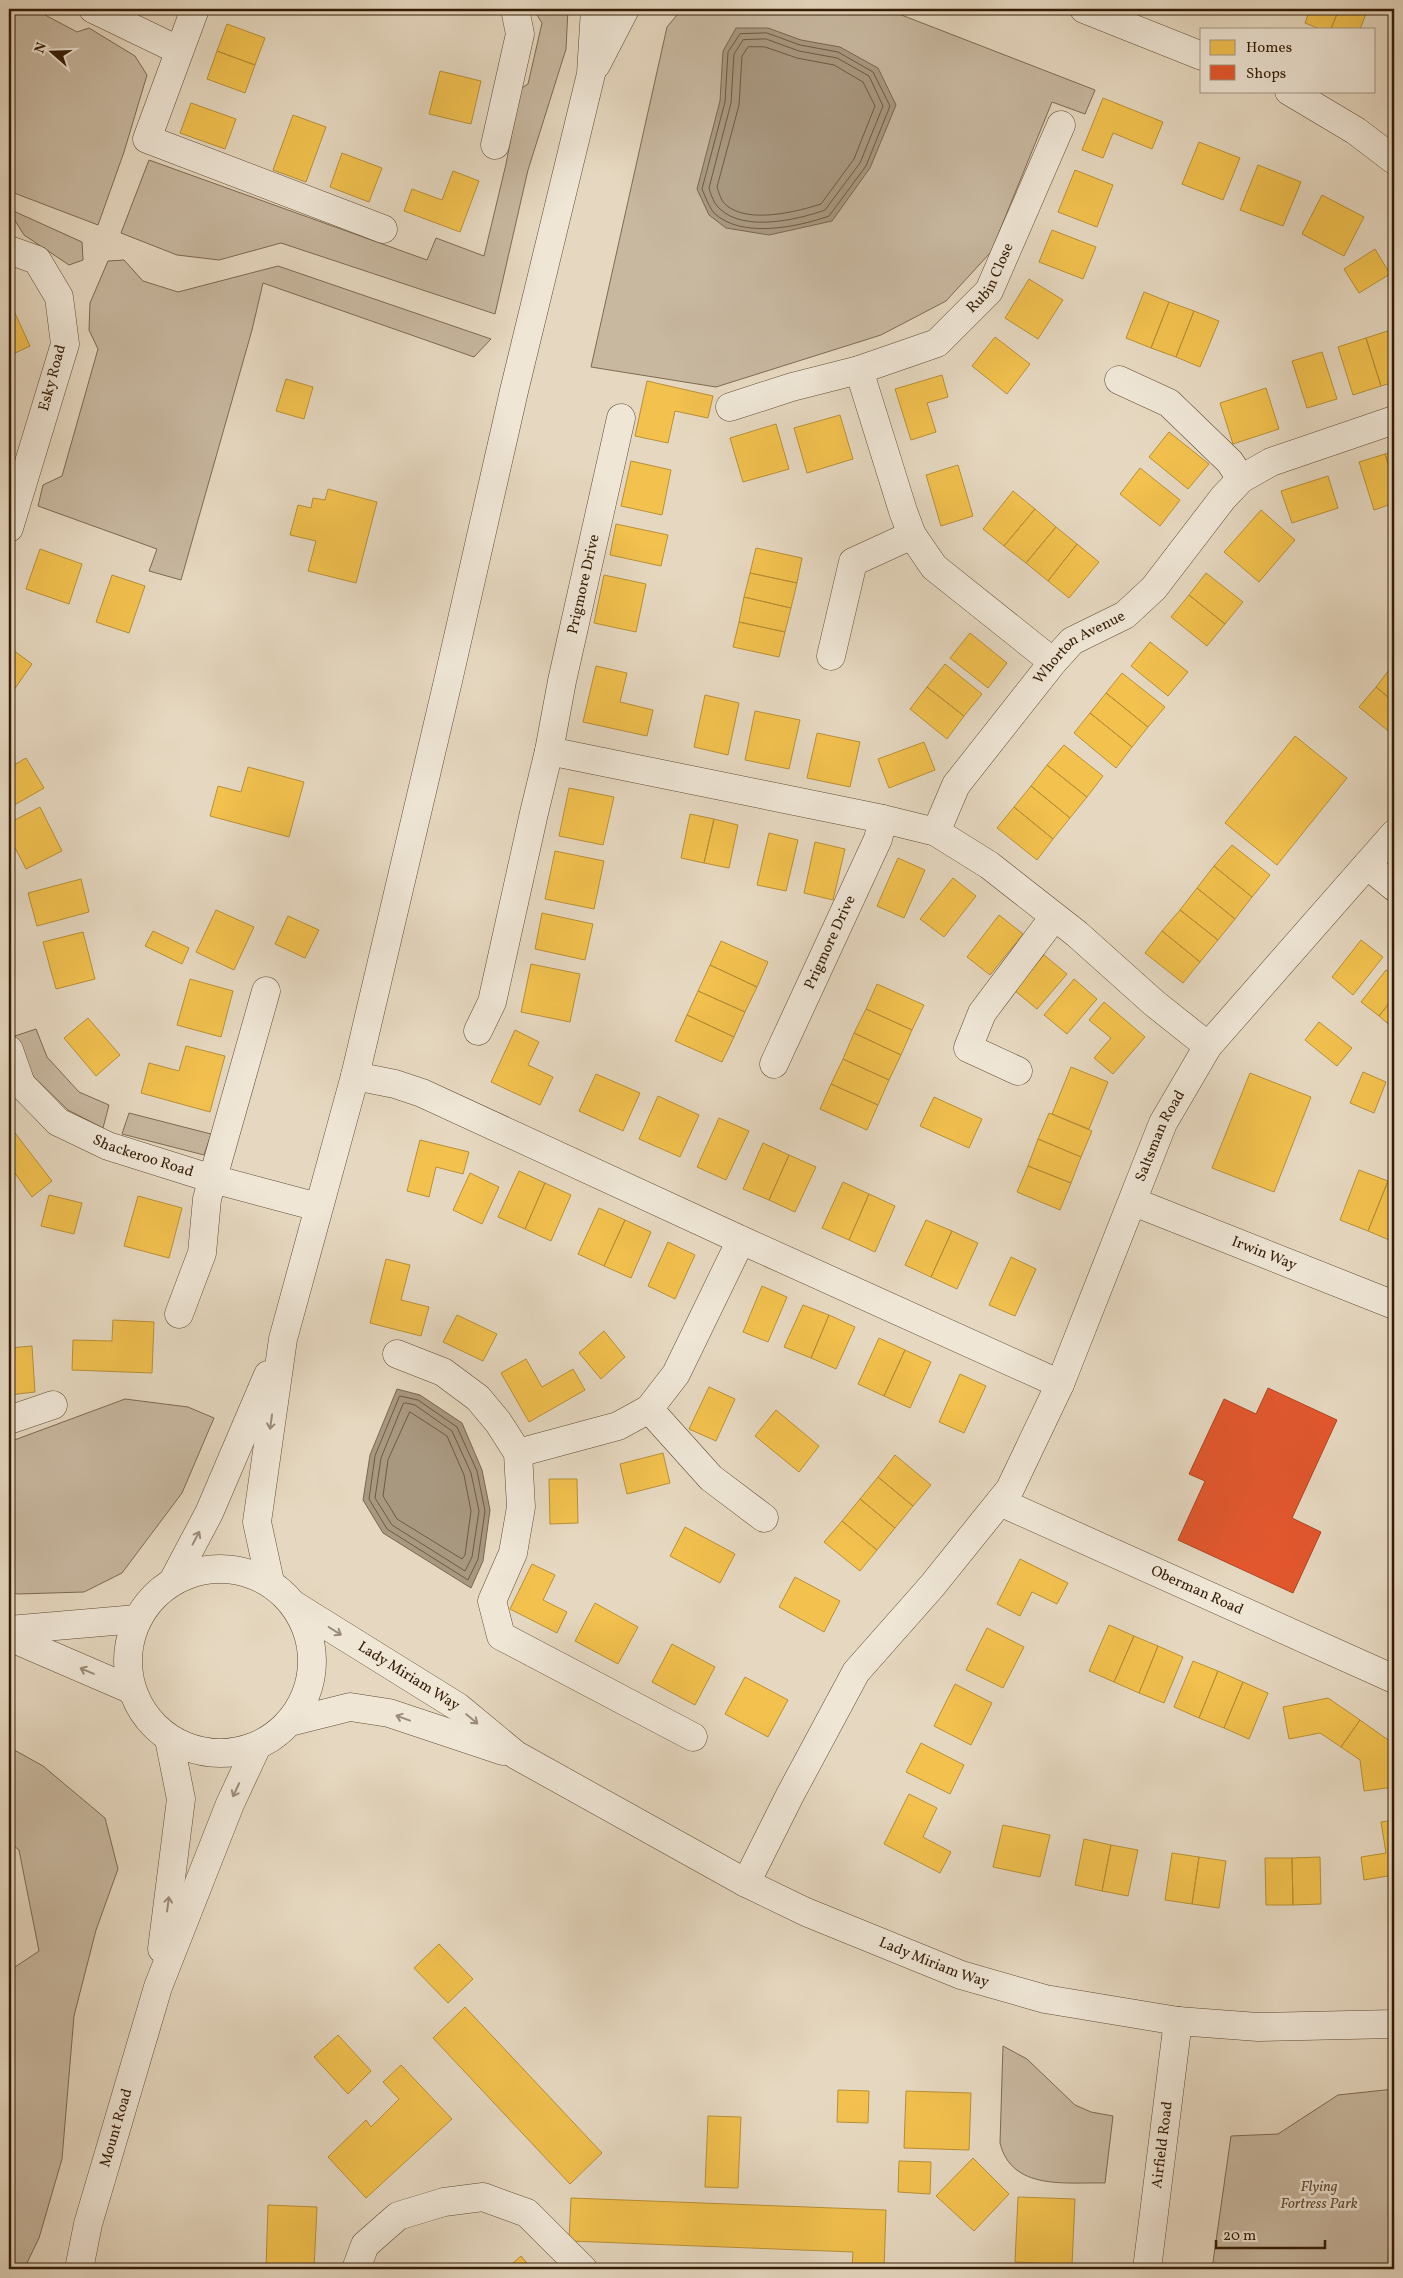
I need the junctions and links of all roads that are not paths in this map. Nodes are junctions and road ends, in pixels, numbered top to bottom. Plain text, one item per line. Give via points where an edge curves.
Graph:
1 (93, 9) edge
2 (194, 9) edge
3 (515, 9) edge
4 (595, 9) edge
5 (625, 9) edge
6 (1089, 10) edge
7 (178, 50) junction
8 (1200, 55) edge
9 (591, 74) junction
10 (1291, 92) edge
11 (1061, 125) dead end
12 (495, 144) dead end
13 (1394, 160) edge
14 (383, 229) dead end
15 (9, 250) edge
16 (859, 370) junction
17 (1119, 380) dead end
18 (730, 407) dead end
19 (621, 418) dead end
20 (1394, 420) edge
21 (1241, 479) junction
22 (9, 528) edge
23 (912, 535) junction
24 (831, 656) dead end
25 (1053, 662) junction
26 (550, 752) junction
27 (883, 819) junction
28 (936, 832) junction
29 (1394, 834) edge
30 (1367, 865) junction
31 (1394, 887) edge
32 (1054, 916) junction
33 (266, 991) dead end
34 (478, 1031) dead end
35 (1208, 1046) junction
36 (9, 1050) edge
37 (774, 1064) dead end
38 (1018, 1071) dead end
39 (355, 1076) junction
40 (15, 1088) edge
41 (213, 1179) junction
42 (1134, 1202) junction
43 (318, 1207) junction
44 (742, 1240) junction
45 (1394, 1305) edge
46 (179, 1314) dead end
47 (284, 1339) junction
48 (397, 1354) dead end
49 (1060, 1384) junction
50 (53, 1405) dead end
51 (649, 1409) junction
52 (9, 1420) edge
53 (518, 1452) junction
54 (1005, 1495) junction
55 (764, 1518) dead end
56 (173, 1581) junction
57 (270, 1582) junction
58 (294, 1605) junction
59 (137, 1619) junction
60 (9, 1630) edge
61 (9, 1637) edge
62 (1394, 1679) edge
63 (132, 1690) junction
64 (290, 1722) junction
65 (694, 1737) dead end
66 (169, 1739) junction
67 (257, 1746) junction
68 (516, 1755) junction
69 (746, 1883) junction
70 (158, 1987) junction
71 (1178, 2021) junction
72 (1394, 2024) edge
73 (79, 2269) edge
74 (356, 2269) edge
75 (584, 2269) edge
76 (1147, 2269) edge

1 - 7 street
2 - 7 street
3 - 12 street via 520,34
4 - 9 street
5 - 9 street
6 - 8 street
7 - 14 street via 147,139
9 - 39 street
10 - 13 street via 1356,131
11 - 16 street, Rubin Close via 989,291 937,343
15 - 22 street, Esky Road via 37,260 59,297 64,344
16 - 18 street, Rubin Close
16 - 23 street
17 - 21 street via 1169,403 1230,462
19 - 26 street, Prigmore Drive via 562,681
20 - 21 street, Whorton Avenue via 1271,462
21 - 25 street, Whorton Avenue via 1154,588 1125,615 1072,642
23 - 24 street via 853,562
23 - 25 street via 934,567
25 - 28 street, Whorton Avenue via 956,785
26 - 27 street
26 - 34 street, Prigmore Drive via 492,1002
27 - 28 street
27 - 37 street, Prigmore Drive via 878,839
28 - 32 street via 988,864
29 - 30 street, Saltsman Road
30 - 31 street
30 - 35 street, Saltsman Road
32 - 35 street
32 - 38 street via 982,1013 968,1048
33 - 41 street
35 - 42 street, Saltsman Road via 1163,1124
36 - 40 street, Shackeroo Road
39 - 43 street
39 - 44 street via 422,1092
40 - 41 street, Shackeroo Road via 58,1122 108,1146
41 - 43 street, Shackeroo Road
41 - 46 street via 207,1199 202,1254
42 - 45 street, Irwin Way
42 - 49 street, Saltsman Road
43 - 47 street
44 - 49 street
44 - 51 street via 676,1374
56 -> 47 street via 209,1513
47 -> 57 street via 257,1522
48 - 53 street via 443,1372 478,1398
49 - 54 street, Saltsman Road
50 - 52 street
51 - 53 street via 618,1426
51 - 55 street via 710,1478
53 - 65 street via 521,1507 513,1553 492,1601 501,1636
54 - 62 street, Oberman Road
54 - 69 street, Saltsman Road via 932,1586 856,1672
56 - 57 street via 205,1570 238,1570
56 - 59 street via 152,1597
57 - 58 street
58 - 64 street via 306,1627 312,1652 311,1677 304,1702
58 -> 68 street, Lady Miriam Way via 458,1707
59 - 60 street
59 - 63 street via 128,1642 127,1666
63 -> 61 street
63 - 66 street via 146,1718
64 - 67 street
68 -> 64 street, Lady Miriam Way via 389,1713 350,1706
66 - 67 street via 197,1751 228,1754
70 -> 66 street, Mount Road via 180,1799
67 -> 70 street, Mount Road via 230,1804
68 - 69 street, Lady Miriam Way
69 - 71 street, Lady Miriam Way via 806,1912 961,1975 1045,1999
70 - 73 street, Mount Road via 88,2224
71 - 72 street, Lady Miriam Way via 1258,2027
71 - 76 street, Airfield Road
74 - 75 street via 365,2245 398,2216 444,2202 484,2197 527,2212

